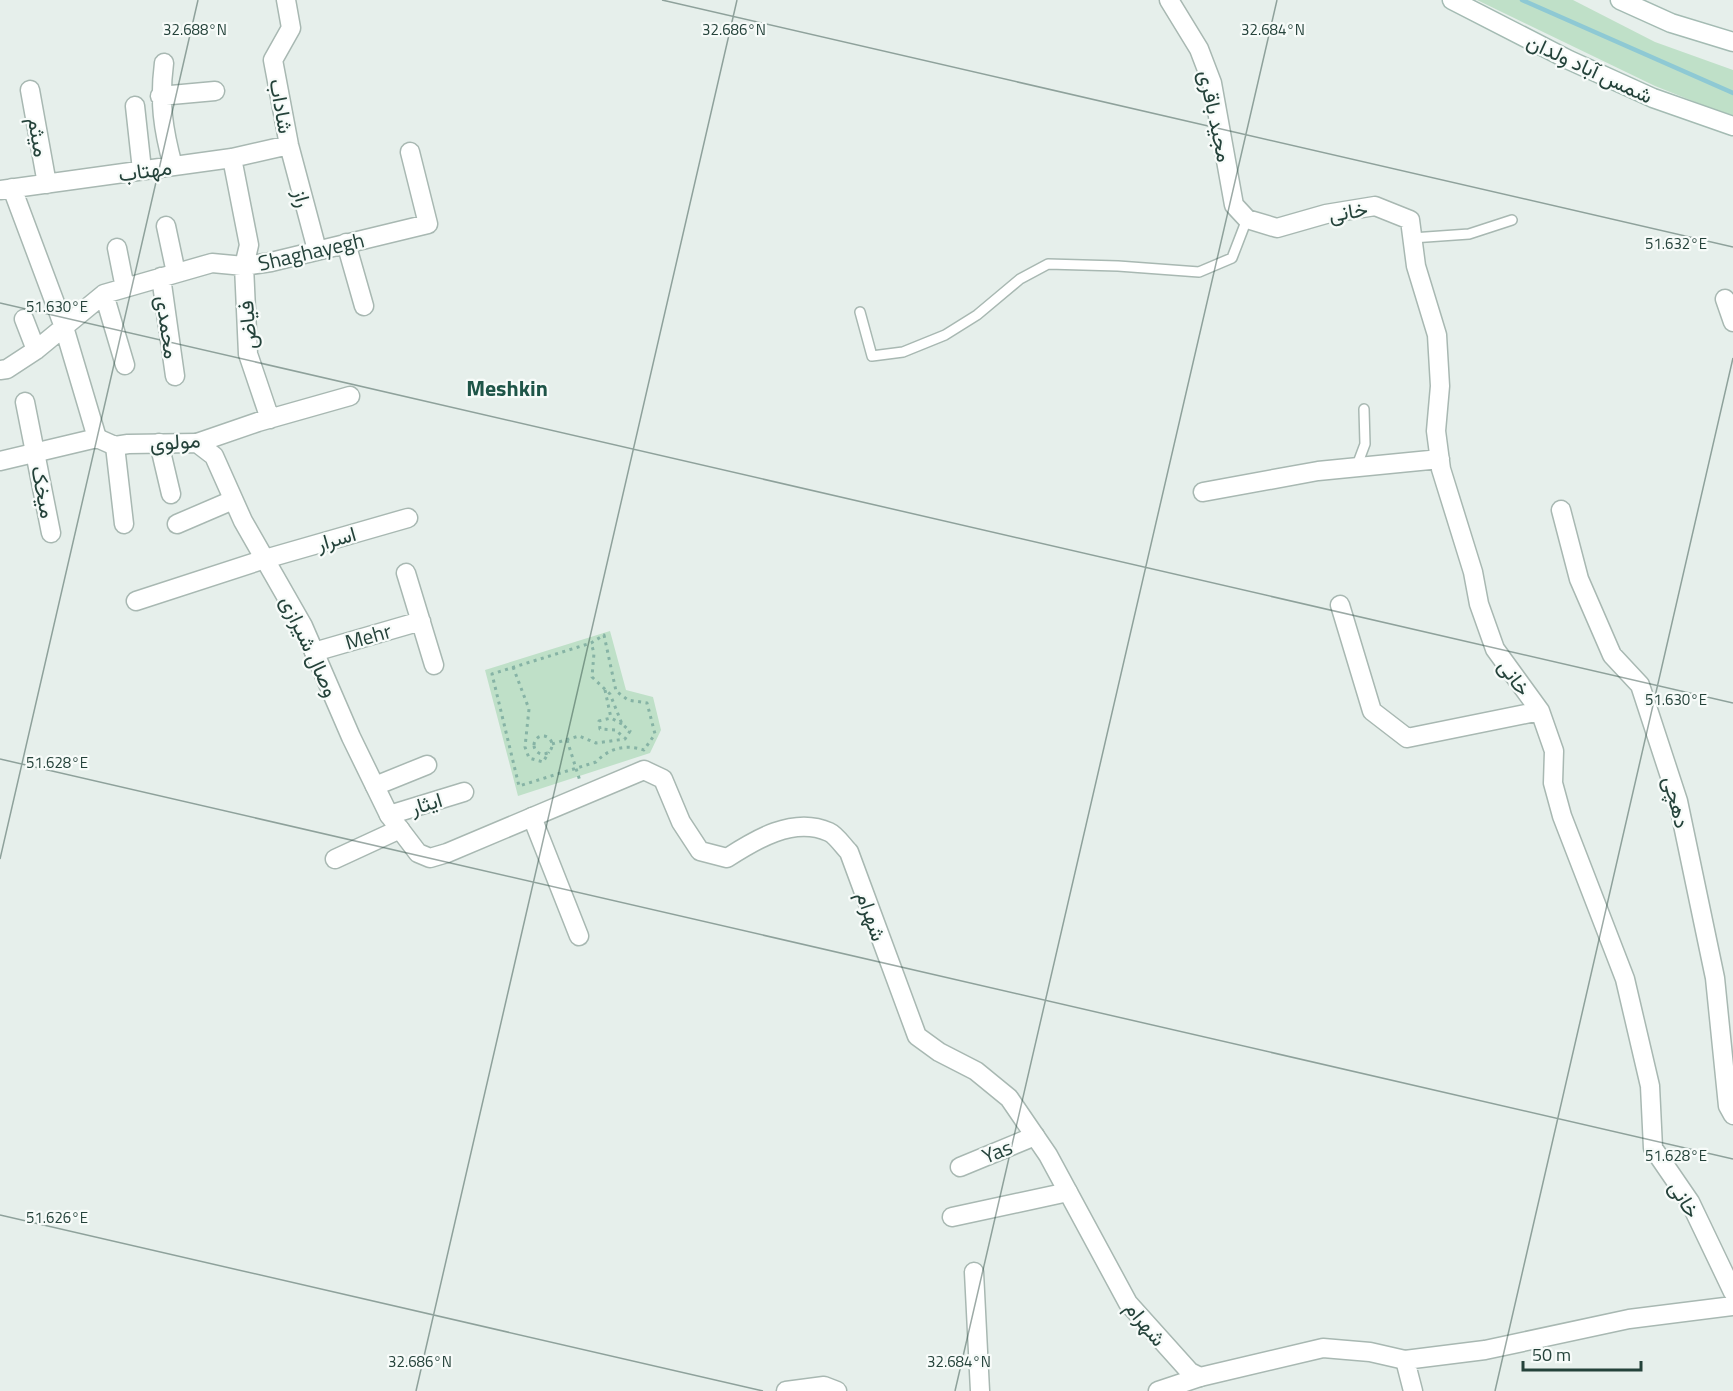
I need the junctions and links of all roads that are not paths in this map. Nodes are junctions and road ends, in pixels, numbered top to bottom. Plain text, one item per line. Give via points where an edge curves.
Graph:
1 (286, 0) edge
2 (1169, 0) edge
3 (1452, 0) edge
4 (1620, 0) edge
5 (1733, 42) edge
6 (164, 63) dead end
7 (30, 90) dead end
8 (215, 91) dead end
9 (160, 96) junction
10 (135, 106) dead end
11 (1733, 126) edge
12 (289, 145) junction
13 (410, 152) dead end
14 (232, 158) junction
15 (173, 166) junction
16 (142, 170) junction
17 (47, 183) junction
18 (6, 189) edge
19 (1247, 219) junction
20 (1512, 220) dead end
21 (166, 226) dead end
22 (1412, 238) junction
23 (346, 243) junction
24 (117, 248) dead end
25 (317, 250) junction
26 (244, 266) junction
27 (169, 275) junction
28 (125, 288) junction
29 (104, 294) junction
30 (1725, 299) dead end
31 (364, 306) dead end
32 (860, 312) dead end
33 (24, 319) dead end
34 (1733, 322) edge
35 (64, 327) junction
36 (36, 350) junction
37 (125, 365) dead end
38 (0, 370) edge
39 (175, 376) dead end
40 (350, 396) dead end
41 (25, 402) dead end
42 (1364, 410) dead end
43 (270, 418) junction
44 (97, 438) junction
45 (159, 443) junction
46 (197, 443) junction
47 (115, 446) junction
48 (36, 451) junction
49 (1440, 459) junction
50 (0, 460) edge
51 (1356, 468) junction
52 (1203, 492) dead end
53 (171, 494) dead end
54 (233, 500) junction
55 (1561, 510) dead end
56 (408, 518) dead end
57 (124, 524) dead end
58 (177, 524) dead end
59 (51, 532) dead end
60 (265, 559) junction
61 (406, 573) dead end
62 (136, 601) dead end
63 (1340, 605) dead end
64 (421, 621) junction
65 (314, 651) junction
66 (434, 665) dead end
67 (1540, 711) junction
68 (427, 765) dead end
69 (375, 786) junction
70 (464, 792) dead end
71 (532, 817) junction
72 (394, 822) junction
73 (418, 853) joint
74 (335, 859) dead end
75 (579, 936) dead end
76 (1733, 1115) edge
77 (1035, 1136) junction
78 (960, 1167) dead end
79 (1068, 1192) junction
80 (952, 1217) dead end
81 (974, 1272) dead end
82 (1733, 1292) edge
83 (1733, 1306) edge
84 (1405, 1360) junction
85 (1200, 1377) junction
86 (786, 1391) edge
87 (837, 1391) edge
88 (980, 1391) edge
89 (1158, 1391) edge
90 (1413, 1391) edge

1 - 12 street, شاداب via 291,28 273,60
2 - 19 street, مجید باقری via 1199,50 1212,83 1234,205
3 - 11 street, شمس آباد ولدان via 1569,60
4 - 5 street via 1671,23
6 - 9 street
7 - 17 street, میثم
8 - 9 street
9 - 15 street
10 - 16 street
12 - 14 street, مهتاب
12 - 25 street, راز
13 - 23 street, Shaghayegh via 428,224
14 - 15 street, مهتاب
14 - 26 street, فیاض via 249,244
15 - 16 street, مهتاب
16 - 17 street, مهتاب
17 - 18 street, مهتاب
18 - 35 street
19 - 22 street, خانی via 1277,228 1326,214 1376,206 1410,220
19 - 32 lane via 1232,258 1199,272 1048,264 1020,279 977,315 945,335 903,352 872,356
20 - 22 lane via 1469,234
21 - 27 street, محمدی
22 - 49 street, خانی via 1416,266 1437,335
23 - 25 street, Shaghayegh
23 - 31 street
24 - 28 street
25 - 26 street, Shaghayegh
26 - 27 street, Shaghayegh via 212,262
26 - 43 street, فیاض via 248,354
27 - 28 street, Shaghayegh
27 - 39 street, محمدی
28 - 29 street, Shaghayegh
29 - 35 street, Shaghayegh
29 - 37 street
30 - 34 street
33 - 36 street
35 - 36 street, Shaghayegh
35 - 44 street
36 - 38 street, Shaghayegh
40 - 43 street, مولوی
41 - 48 street, میخک
42 - 51 lane via 1365,444
43 - 46 street, مولوی
44 - 47 street, مولوی
44 - 48 street
45 - 46 street, مولوی
45 - 47 street, مولوی
45 - 53 street
46 - 54 street, وصال شیرازی via 214,456
47 - 57 street
48 - 50 street
48 - 59 street, میخک
49 - 51 street
49 - 67 street, خانی via 1494,649
51 - 52 street
54 - 58 street
54 - 60 street, وصال شیرازی
55 - 76 street, دهچی via 1579,579 1612,655 1640,685 1678,801 1715,978 1728,1106
56 - 60 street, اسرار
60 - 62 street, اسرار
60 - 65 street, وصال شیرازی
61 - 64 street
63 - 67 street via 1372,711 1407,738
64 - 65 street, Mehr
64 - 66 street
65 - 69 street, وصال شیرازی
67 - 82 street, خانی via 1554,751 1553,783 1562,816 1625,979 1650,1086 1653,1148 1690,1202
68 - 69 street
69 - 72 street, وصال شیرازی
70 - 72 street, ایثار
71 - 73 street, شهرام via 430,858
71 - 75 street
71 - 77 street, شهرام via 644,771 663,779 681,822 700,851 727,858 766,834 805,828 830,832 849,852 917,1036 976,1071 1009,1098
72 - 73 street, وصال شیرازی
72 - 74 street, ایثار
77 - 78 street, Yas
77 - 79 street, شهرام
79 - 80 street
79 - 85 street, شهرام via 1128,1303 1190,1372
81 - 88 street
83 - 84 street via 1629,1319 1485,1350
84 - 85 street via 1323,1348
84 - 90 street
85 - 89 street
86 - 87 street via 824,1386

